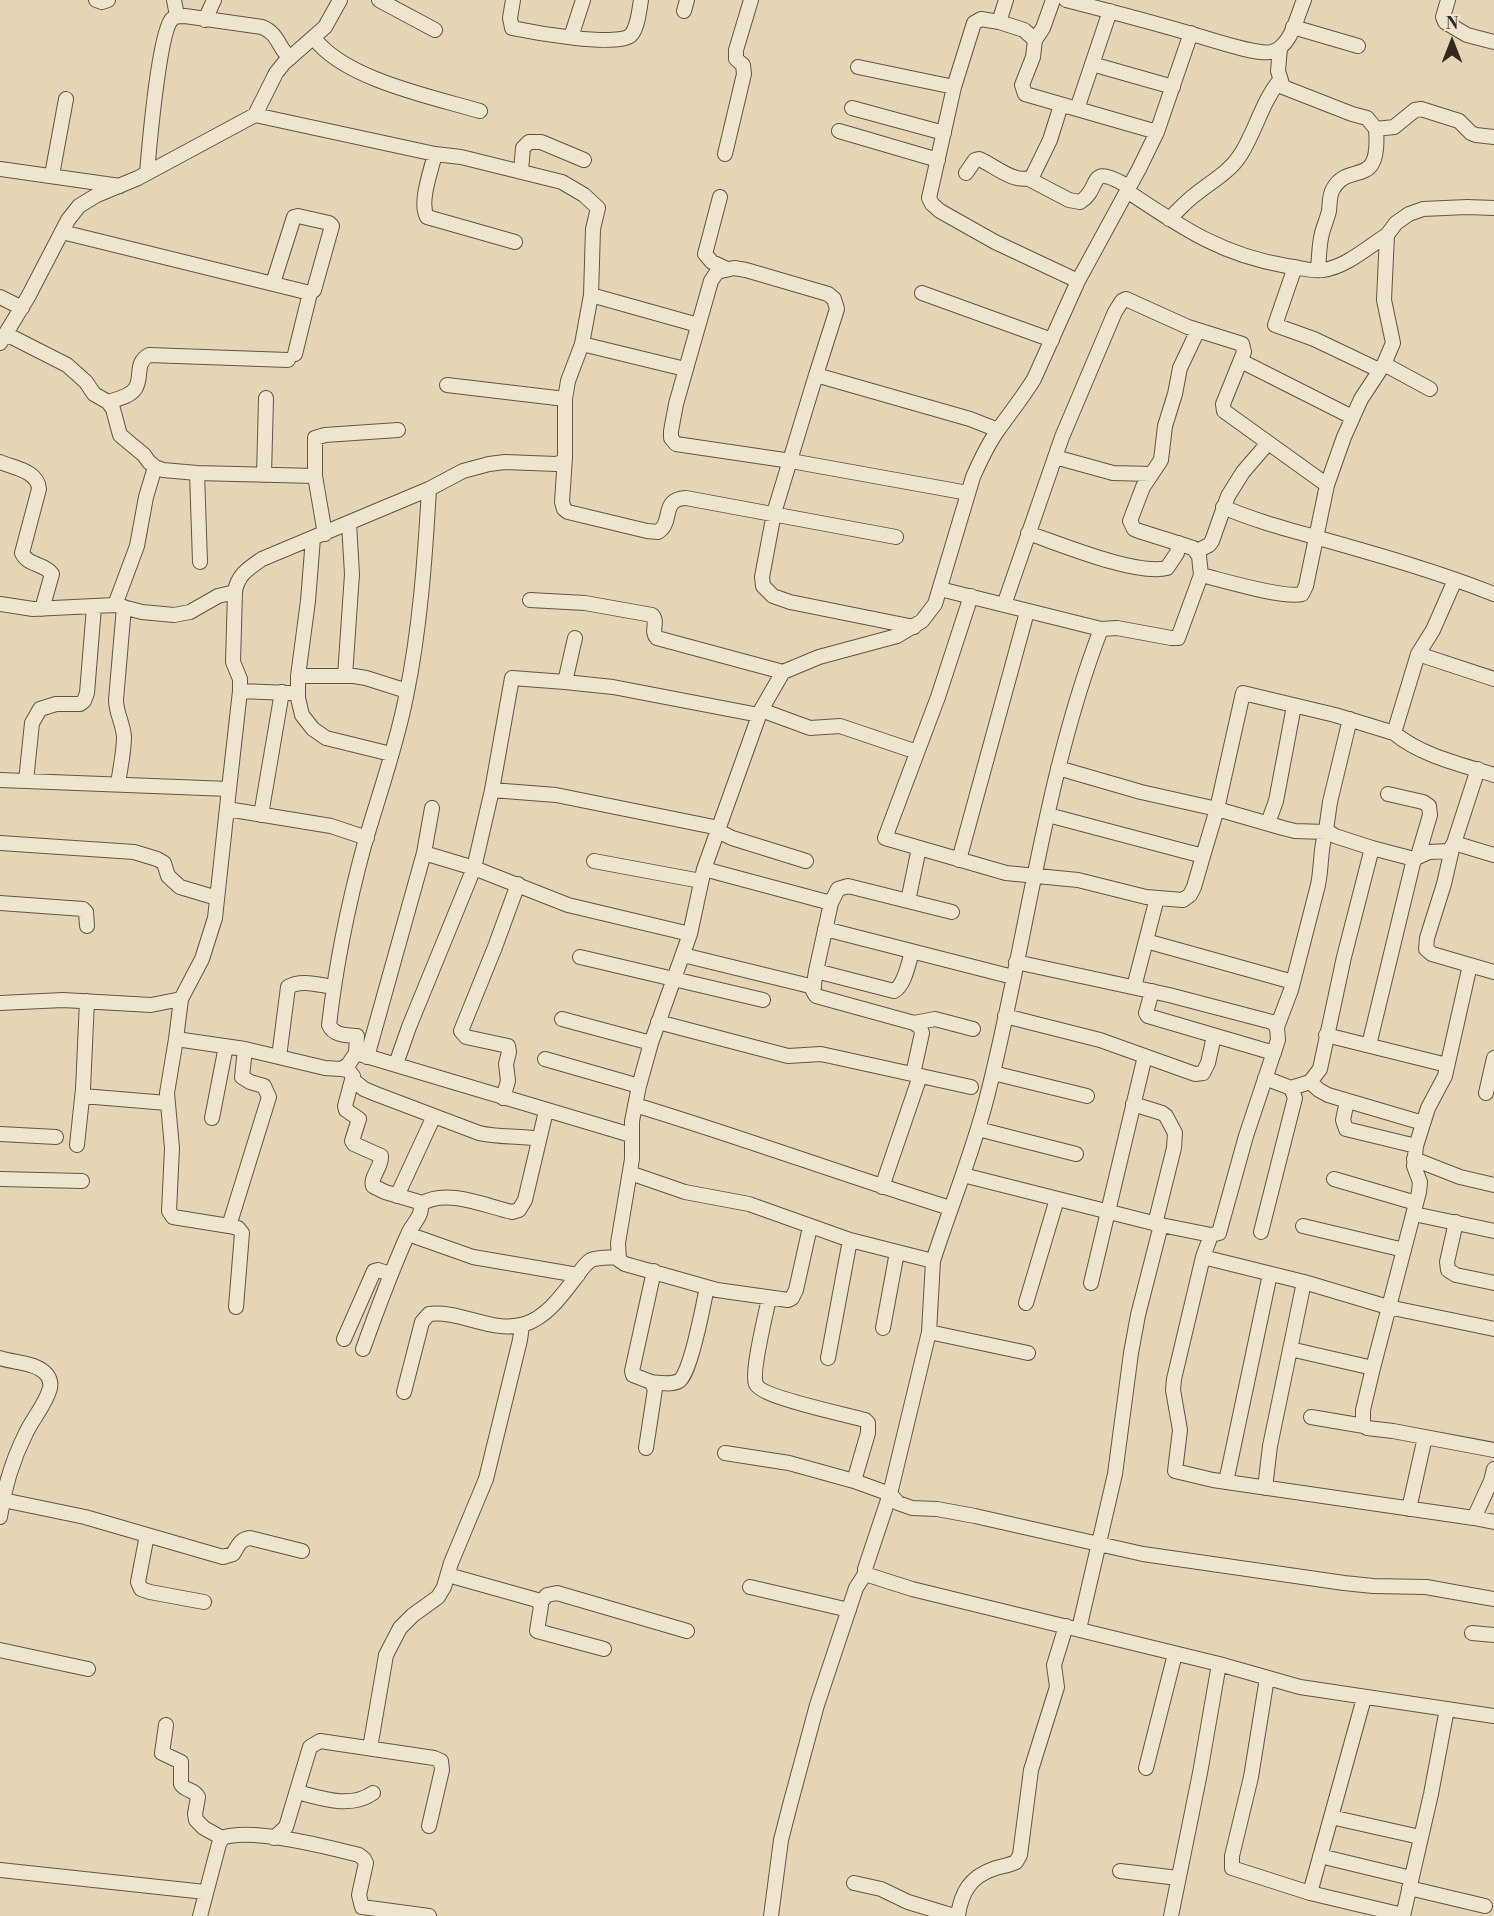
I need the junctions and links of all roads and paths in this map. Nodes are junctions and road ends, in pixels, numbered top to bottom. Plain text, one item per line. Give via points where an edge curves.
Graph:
1 (96, 0) edge
2 (108, 0) edge
3 (174, 0) edge
4 (214, 0) edge
5 (340, 0) edge
6 (379, 0) edge
7 (513, 0) edge
8 (583, 0) edge
9 (641, 0) edge
10 (751, 0) edge
11 (1006, 0) edge
12 (1053, 0) edge
13 (1066, 0) edge
14 (1304, 0) edge
15 (1448, 0) edge
16 (1110, 11) junction
17 (177, 16) junction
18 (205, 20) junction
19 (999, 22) junction
20 (1293, 27) junction
21 (435, 30) dead end
22 (1191, 33) junction
23 (314, 38) junction
24 (571, 38) junction
25 (1035, 39) junction
26 (1494, 42) edge
27 (1358, 46) dead end
28 (1280, 48) junction
29 (290, 58) junction
30 (1092, 64) junction
31 (858, 67) dead end
32 (1280, 80) junction
33 (954, 87) junction
34 (1173, 87) junction
35 (66, 99) dead end
36 (1061, 105) junction
37 (852, 108) dead end
38 (1077, 109) junction
39 (480, 111) dead end
40 (255, 115) junction
41 (1376, 129) junction
42 (839, 131) dead end
43 (1156, 132) junction
44 (944, 133) junction
45 (1494, 137) edge
46 (435, 154) junction
47 (725, 154) dead end
48 (584, 160) dead end
49 (938, 160) junction
50 (0, 169) edge
51 (521, 170) junction
52 (147, 173) junction
53 (966, 173) dead end
54 (51, 175) junction
55 (1029, 179) junction
56 (120, 186) junction
57 (1128, 189) junction
58 (720, 197) dead end
59 (1494, 208) edge
60 (1169, 219) junction
61 (62, 232) junction
62 (1387, 235) junction
63 (515, 242) dead end
64 (1295, 267) junction
65 (727, 269) junction
66 (1318, 270) junction
67 (1078, 281) junction
68 (273, 283) junction
69 (310, 292) junction
70 (922, 293) dead end
71 (591, 295) junction
72 (0, 297) edge
73 (22, 308) junction
74 (698, 325) junction
75 (1198, 330) junction
76 (3, 339) edge
77 (1052, 339) junction
78 (582, 344) junction
79 (1240, 361) junction
80 (1382, 367) junction
81 (685, 369) junction
82 (816, 375) junction
83 (447, 385) dead end
84 (1430, 389) dead end
85 (266, 398) dead end
86 (565, 399) junction
87 (108, 402) junction
88 (1352, 417) junction
89 (399, 430) dead end
90 (998, 430) junction
91 (1268, 443) junction
92 (565, 457) junction
93 (1055, 457) junction
94 (790, 461) junction
95 (0, 462) edge
96 (154, 467) junction
97 (197, 473) junction
98 (1151, 474) junction
99 (264, 475) junction
100 (315, 476) junction
101 (1327, 485) junction
102 (429, 489) junction
103 (968, 493) junction
104 (1223, 507) junction
105 (774, 513) junction
106 (349, 523) junction
107 (1028, 533) junction
108 (319, 536) junction
109 (896, 537) dead end
110 (1316, 537) junction
111 (1179, 543) junction
112 (1197, 551) junction
113 (200, 562) dead end
114 (1201, 575) junction
115 (1455, 580) junction
116 (940, 589) junction
117 (235, 592) junction
118 (1494, 594) edge
119 (971, 596) junction
120 (530, 600) dead end
121 (0, 604) edge
122 (1004, 605) junction
123 (119, 606) junction
124 (94, 607) junction
125 (42, 609) junction
126 (1028, 612) junction
127 (914, 627) junction
128 (1101, 629) junction
129 (575, 638) dead end
130 (1418, 654) junction
131 (783, 672) junction
132 (298, 676) junction
133 (345, 676) junction
134 (1494, 679) edge
135 (565, 682) junction
136 (240, 691) junction
137 (407, 691) junction
138 (282, 692) junction
139 (298, 693) junction
140 (1294, 706) junction
141 (760, 712) junction
142 (1350, 719) junction
143 (1394, 734) junction
144 (917, 752) junction
145 (391, 754) junction
146 (1058, 768) junction
147 (1478, 769) junction
148 (1494, 775) edge
149 (0, 780) edge
150 (26, 782) junction
151 (118, 784) junction
152 (229, 789) junction
153 (492, 790) junction
154 (1388, 794) dead end
155 (432, 808) dead end
156 (227, 809) junction
157 (1217, 809) junction
158 (261, 815) junction
159 (1048, 815) junction
160 (1268, 824) junction
161 (719, 828) junction
162 (1326, 831) junction
163 (367, 838) junction
164 (0, 843) edge
165 (1453, 846) junction
166 (919, 848) junction
167 (1372, 848) junction
168 (424, 853) junction
169 (1494, 855) edge
170 (1203, 856) junction
171 (1416, 857) junction
172 (959, 860) junction
173 (594, 861) dead end
174 (806, 861) dead end
175 (474, 868) junction
176 (703, 875) junction
177 (1036, 875) junction
178 (518, 884) junction
179 (217, 898) junction
180 (1156, 898) junction
181 (908, 901) junction
182 (0, 903) edge
183 (831, 903) junction
184 (952, 912) dead end
185 (87, 926) dead end
186 (825, 929) junction
187 (690, 934) junction
188 (1146, 941) junction
189 (912, 952) junction
190 (683, 955) junction
191 (580, 957) dead end
192 (1016, 962) junction
193 (1470, 965) junction
194 (816, 970) junction
195 (1494, 972) edge
196 (1013, 977) junction
197 (674, 979) junction
198 (1293, 982) junction
199 (333, 987) junction
200 (814, 987) junction
201 (1134, 987) junction
202 (1152, 991) junction
203 (181, 999) junction
204 (763, 1000) dead end
205 (87, 1001) junction
206 (0, 1003) edge
207 (1005, 1016) junction
208 (562, 1019) dead end
209 (658, 1022) junction
210 (914, 1023) junction
211 (1277, 1027) junction
212 (973, 1029) dead end
213 (1326, 1035) junction
214 (1214, 1036) junction
215 (176, 1039) junction
216 (651, 1043) junction
217 (1369, 1045) junction
218 (225, 1046) junction
219 (245, 1049) junction
220 (1274, 1053) junction
221 (362, 1055) junction
222 (1144, 1056) junction
223 (279, 1057) junction
224 (1494, 1058) edge
225 (545, 1059) dead end
226 (396, 1064) junction
227 (1447, 1065) junction
228 (341, 1069) junction
229 (993, 1073) junction
230 (916, 1075) junction
231 (1265, 1078) junction
232 (353, 1080) junction
233 (1310, 1082) junction
234 (639, 1086) junction
235 (971, 1087) dead end
236 (1292, 1088) junction
237 (1486, 1093) dead end
238 (83, 1096) junction
239 (1087, 1096) dead end
240 (503, 1098) junction
241 (1347, 1101) junction
242 (167, 1103) junction
243 (1133, 1104) junction
244 (635, 1105) junction
245 (546, 1111) junction
246 (434, 1116) junction
247 (212, 1118) dead end
248 (1423, 1123) junction
249 (978, 1129) junction
250 (0, 1134) edge
251 (631, 1135) junction
252 (56, 1137) dead end
253 (539, 1139) junction
254 (77, 1145) dead end
255 (1415, 1152) junction
256 (1076, 1154) dead end
257 (630, 1173) junction
258 (963, 1175) junction
259 (0, 1179) edge
260 (1334, 1179) dead end
261 (82, 1181) dead end
262 (1494, 1185) edge
263 (882, 1187) junction
264 (397, 1196) junction
265 (1057, 1199) junction
266 (421, 1204) junction
267 (950, 1208) junction
268 (1415, 1209) junction
269 (1107, 1211) junction
270 (1456, 1222) junction
271 (1158, 1224) junction
272 (229, 1226) junction
273 (1304, 1226) dead end
274 (810, 1227) junction
275 (1494, 1231) edge
276 (1261, 1232) dead end
277 (408, 1234) junction
278 (1211, 1235) junction
279 (850, 1240) junction
280 (1404, 1250) junction
281 (897, 1252) junction
282 (619, 1257) junction
283 (1203, 1257) junction
284 (933, 1261) junction
285 (654, 1271) junction
286 (390, 1274) junction
287 (1270, 1274) junction
288 (578, 1275) junction
289 (1304, 1282) junction
290 (1091, 1283) dead end
291 (1494, 1283) edge
292 (707, 1287) junction
293 (769, 1298) junction
294 (1026, 1303) dead end
295 (1388, 1307) junction
296 (236, 1308) dead end
297 (522, 1325) junction
298 (883, 1328) dead end
299 (1494, 1329) edge
300 (929, 1332) junction
301 (344, 1339) dead end
302 (363, 1349) dead end
303 (1290, 1349) junction
304 (1028, 1353) dead end
305 (0, 1358) edge
306 (828, 1358) dead end
307 (1373, 1368) junction
308 (651, 1382) junction
309 (404, 1392) dead end
310 (1311, 1417) dead end
311 (1364, 1426) junction
312 (1425, 1437) junction
313 (646, 1448) dead end
314 (1494, 1450) edge
315 (724, 1453) dead end
316 (1494, 1469) edge
317 (855, 1481) junction
318 (1226, 1482) junction
319 (1265, 1488) junction
320 (890, 1494) junction
321 (3, 1500) junction
322 (1409, 1509) junction
323 (0, 1517) edge
324 (1474, 1518) junction
325 (1494, 1521) edge
326 (147, 1535) junction
327 (1098, 1543) junction
328 (302, 1551) dead end
329 (865, 1574) junction
330 (448, 1575) junction
331 (750, 1587) dead end
332 (1494, 1599) edge
333 (204, 1602) dead end
334 (540, 1603) junction
335 (849, 1610) junction
336 (1072, 1627) junction
337 (687, 1631) dead end
338 (1472, 1633) dead end
339 (1494, 1635) edge
340 (604, 1649) dead end
341 (0, 1650) edge
342 (1174, 1654) junction
343 (1219, 1664) junction
344 (88, 1669) dead end
345 (1267, 1678) junction
346 (1364, 1698) junction
347 (1447, 1709) junction
348 (1494, 1716) edge
349 (166, 1725) dead end
350 (370, 1748) junction
351 (1146, 1768) dead end
352 (297, 1792) junction
353 (373, 1793) dead end
354 (1331, 1816) junction
355 (429, 1826) dead end
356 (1420, 1837) junction
357 (274, 1838) junction
358 (222, 1839) junction
359 (1320, 1856) junction
360 (0, 1870) edge
361 (1120, 1871) dead end
362 (1178, 1878) junction
363 (854, 1883) dead end
364 (1410, 1883) junction
365 (205, 1892) junction
366 (1310, 1893) junction
367 (1485, 1906) dead end
368 (1403, 1915) edge
369 (200, 1916) edge
370 (429, 1916) edge
371 (771, 1916) edge
372 (956, 1916) edge
373 (1171, 1916) edge

1 - 2 street
3 - 17 street
4 - 18 street
5 - 23 street
6 - 21 street
7 - 24 street via 512,28
8 - 24 street
9 - 24 street via 636,24 626,39
10 - 47 street via 736,50 744,74
11 - 19 street
12 - 25 street
13 - 16 street
14 - 20 street
15 - 26 street via 1445,22 1467,35
16 - 22 street
16 - 30 street
17 - 18 street
17 - 52 street via 167,27 163,43
18 - 29 street via 271,31
19 - 25 street via 1024,30
19 - 33 street via 974,23
20 - 27 street
20 - 28 street
22 - 28 street via 1258,51
22 - 34 street
23 - 29 street
23 - 39 street via 350,68
25 - 36 street via 1022,90 1029,96
28 - 32 street
29 - 40 street via 276,74
30 - 34 street
30 - 38 street
31 - 33 street
32 - 41 street via 1288,90 1367,118
32 - 60 street via 1235,162
33 - 44 street
34 - 43 street
35 - 54 street
36 - 38 street
36 - 55 street via 1050,140
37 - 44 street
38 - 43 street
40 - 46 street
40 - 52 street
41 - 45 street via 1394,127 1420,110 1459,121 1476,135
41 - 66 street via 1371,167 1344,178 1330,195
42 - 49 street
43 - 57 street
44 - 49 street
46 - 51 street
46 - 63 street via 424,201 427,217
48 - 51 street via 541,142 529,142 523,148
49 - 67 street via 929,198 940,211
50 - 54 street
51 - 71 street via 562,182 598,208 593,229
52 - 56 street
53 - 55 street via 979,159
54 - 56 street
55 - 57 street via 1076,202 1084,200 1100,176
56 - 61 street via 79,206
57 - 60 street
57 - 67 street
58 - 65 street via 705,254
59 - 62 street via 1423,209 1396,223
60 - 64 street via 1228,250
61 - 68 street
61 - 73 street
62 - 66 street via 1340,265
62 - 80 street via 1384,300 1394,343
64 - 66 street
64 - 80 street via 1275,326
65 - 74 street via 717,272 711,280
65 - 82 street via 746,270 834,298 835,318
67 - 77 street
68 - 69 street
68 - 69 street via 294,217 329,223 332,226 314,290
69 - 87 street via 292,357 149,355 140,364 134,390
70 - 77 street
71 - 74 street
71 - 78 street
72 - 73 street
73 - 76 street
74 - 81 street
75 - 79 street via 1242,344 1245,350
75 - 93 street via 1130,300 1122,301
75 - 98 street via 1180,368 1165,426 1164,450
76 - 87 street via 67,365 94,394
77 - 90 street via 1028,389
78 - 81 street
78 - 86 street
79 - 88 street
79 - 91 street via 1223,408
80 - 84 street
80 - 88 street
81 - 94 street via 671,431 676,444
82 - 90 street via 970,418
82 - 94 street
83 - 86 street
85 - 99 street
86 - 92 street
87 - 96 street via 120,435
88 - 101 street
89 - 100 street via 319,436 314,442
90 - 103 street
91 - 101 street
91 - 104 street via 1235,483
92 - 102 street via 556,464 489,464 463,471
92 - 105 street via 563,507 568,512 653,532 662,531 672,502 682,497
93 - 98 street via 1113,472
93 - 107 street
94 - 103 street
94 - 105 street
95 - 125 street via 33,475 39,482 22,553 27,561 46,567 51,574
96 - 97 street
96 - 123 street
97 - 99 street
97 - 113 street
98 - 111 street via 1130,517 1131,526
99 - 100 street
100 - 108 street
101 - 110 street
102 - 106 street
102 - 137 street via 418,626
103 - 116 street
104 - 110 street
104 - 112 street via 1212,541
105 - 109 street
105 - 127 street via 762,577 767,592 790,602
106 - 108 street
106 - 133 street via 352,574
107 - 111 street via 1151,570 1167,568
107 - 122 street
108 - 117 street via 262,559 238,578
108 - 132 street
110 - 114 street via 1306,586 1299,595
110 - 115 street
111 - 112 street
112 - 114 street
114 - 128 street via 1178,638
115 - 118 street
115 - 130 street
116 - 119 street
116 - 127 street via 935,604
117 - 123 street via 174,615
117 - 136 street via 233,662
119 - 122 street
119 - 144 street
120 - 131 street via 585,603 652,615 657,638
121 - 125 street
122 - 126 street
123 - 124 street
123 - 151 street via 116,700 124,736
124 - 125 street
124 - 150 street via 84,701 80,705 56,704 40,709 33,723
126 - 128 street
126 - 172 street
127 - 131 street
128 - 146 street
129 - 135 street
130 - 134 street
130 - 143 street
131 - 141 street
132 - 133 street
132 - 139 street
133 - 137 street
135 - 141 street
135 - 153 street via 512,678
136 - 138 street
136 - 152 street
137 - 145 street
138 - 139 street
138 - 158 street
139 - 145 street via 302,715 318,733
140 - 142 street
140 - 157 street via 1243,693
140 - 160 street
141 - 144 street via 810,728 840,726
141 - 161 street
142 - 143 street
142 - 162 street via 1329,802
143 - 147 street via 1420,750
144 - 166 street via 885,838
145 - 163 street
146 - 157 street
146 - 159 street
147 - 148 street
147 - 165 street
149 - 150 street
150 - 151 street
151 - 152 street
152 - 156 street
153 - 161 street via 556,795
153 - 175 street
154 - 171 street via 1429,806 1430,815
155 - 168 street
156 - 158 street
156 - 179 street
157 - 160 street
157 - 170 street
158 - 163 street via 331,826
159 - 170 street
159 - 177 street
160 - 162 street via 1295,831
161 - 174 street via 732,838
161 - 176 street
162 - 167 street
162 - 198 street via 1318,885
163 - 199 street
164 - 179 street via 147,855 164,863 168,876 180,887
165 - 169 street
165 - 171 street via 1449,851
165 - 193 street via 1426,949
166 - 172 street
166 - 181 street
167 - 171 street
167 - 213 street
168 - 175 street
168 - 221 street
170 - 180 street via 1190,895 1183,900
171 - 217 street
172 - 177 street via 1006,873
173 - 176 street
175 - 178 street
175 - 226 street
176 - 183 street
176 - 187 street
177 - 180 street
177 - 192 street
178 - 187 street via 568,905
178 - 240 street via 461,1031 466,1037 508,1046 508,1081
179 - 203 street via 202,959
180 - 188 street
181 - 183 street via 848,886 838,889
181 - 184 street
182 - 185 street via 83,909
183 - 186 street
186 - 189 street
186 - 194 street
187 - 190 street
188 - 198 street
188 - 201 street
189 - 194 street via 902,983 894,991
189 - 196 street
190 - 197 street
190 - 200 street
191 - 197 street
192 - 196 street
192 - 201 street
193 - 195 street
193 - 227 street
194 - 200 street
196 - 207 street
197 - 204 street
197 - 209 street
198 - 211 street
199 - 221 street via 329,1025 337,1033 357,1036
199 - 223 street via 302,982 288,987
200 - 210 street via 816,996 824,999
201 - 202 street
202 - 211 street
202 - 214 street via 1148,1016
203 - 205 street via 151,1005
203 - 215 street
205 - 206 street
205 - 238 street
207 - 222 street via 1100,1040
207 - 229 street
208 - 216 street
209 - 216 street
209 - 230 street via 788,1056 821,1054
210 - 212 street via 935,1019
210 - 230 street via 922,1033
211 - 220 street
213 - 217 street
213 - 233 street via 1320,1069
214 - 220 street
214 - 222 street via 1208,1063 1200,1074
215 - 218 street
215 - 242 street
216 - 234 street
217 - 227 street
218 - 219 street
218 - 247 street
219 - 223 street
219 - 272 street via 242,1077 264,1086 268,1097
220 - 231 street
221 - 226 street
221 - 228 street
222 - 243 street
223 - 228 street
224 - 237 street
225 - 234 street
226 - 240 street
227 - 248 street via 1443,1083
228 - 232 street via 351,1072
229 - 239 street
229 - 249 street
230 - 235 street
230 - 263 street
231 - 236 street
231 - 278 street via 1221,1230
232 - 246 street via 364,1089
232 - 264 street via 345,1106 359,1119 352,1141 381,1156 372,1183 377,1189
233 - 236 street
233 - 241 street via 1319,1090
234 - 244 street
236 - 276 street via 1295,1098
238 - 242 street
238 - 254 street
240 - 245 street
241 - 248 street
241 - 255 street via 1343,1120 1346,1129
242 - 272 street via 172,1148 170,1215
243 - 269 street
243 - 271 street via 1162,1113 1175,1133
244 - 251 street
244 - 263 street via 735,1135
245 - 251 street
245 - 253 street
246 - 253 street via 491,1136
246 - 264 street
248 - 255 street
249 - 256 street
249 - 258 street
250 - 252 street
251 - 257 street
253 - 266 street via 525,1200 519,1210 512,1212 450,1198 433,1198
255 - 262 street via 1460,1177
255 - 268 street via 1415,1171 1420,1182
257 - 274 street via 685,1192 749,1204
257 - 282 street
258 - 265 street
258 - 267 street
259 - 261 street
260 - 268 street
263 - 267 street
264 - 266 street
265 - 269 street
265 - 294 street
266 - 277 street via 422,1210
267 - 284 street
268 - 270 street
268 - 280 street
269 - 271 street
269 - 290 street
270 - 275 street
270 - 291 street via 1448,1270
271 - 278 street
271 - 327 street via 1131,1353 1120,1445
272 - 296 street via 242,1233
273 - 280 street
274 - 279 street
274 - 293 street via 792,1298
277 - 286 street
277 - 288 street via 473,1257
278 - 283 street
279 - 281 street
279 - 306 street
280 - 295 street
281 - 284 street
281 - 298 street
282 - 285 street via 625,1264
282 - 288 street via 593,1259
283 - 287 street
283 - 318 street via 1174,1379 1180,1430 1175,1471
284 - 300 street
285 - 292 street
285 - 308 street via 632,1371 636,1377
286 - 301 street via 374,1271
286 - 302 street
287 - 289 street
287 - 318 street
288 - 297 street via 543,1316
289 - 295 street
289 - 303 street
292 - 293 street
292 - 308 street via 683,1378 678,1382
293 - 317 street via 756,1383 780,1396 865,1420 868,1433
295 - 299 street
295 - 307 street
297 - 309 street via 429,1314 422,1322
297 - 330 street via 486,1479
300 - 304 street
300 - 320 street
303 - 307 street
303 - 319 street
305 - 321 street via 39,1368 50,1380 50,1388 20,1448
307 - 311 street via 1363,1410
308 - 313 street via 655,1397
310 - 311 street
311 - 312 street
312 - 314 street
312 - 322 street
315 - 317 street via 789,1463
316 - 324 street
317 - 320 street
318 - 319 street
319 - 322 street
320 - 327 street via 904,1506 957,1512
320 - 329 street
321 - 323 street
321 - 326 street
322 - 324 street
324 - 325 street
326 - 328 street via 223,1557 233,1554 240,1542 250,1538
326 - 333 street via 138,1582 141,1589
327 - 332 street via 1185,1561 1354,1584 1426,1587
327 - 336 street
329 - 335 street
329 - 336 street
330 - 334 street
330 - 350 street via 438,1597 413,1615 393,1639 386,1655
331 - 335 street
334 - 337 street via 547,1595 557,1593
334 - 340 street via 537,1631
335 - 371 street via 790,1804
336 - 342 street
336 - 372 street via 1054,1665 1057,1687 1031,1770 1020,1855 1016,1862 980,1874 970,1883 962,1893
338 - 339 street
341 - 344 street
342 - 343 street
342 - 351 street
343 - 345 street
343 - 362 street
345 - 346 street
345 - 366 street via 1232,1868
346 - 347 street
346 - 354 street
347 - 348 street
347 - 356 street
349 - 358 street via 162,1753 181,1762 182,1784 198,1797 198,1823
350 - 352 street via 327,1741 314,1743
350 - 355 street via 441,1761
352 - 353 street via 351,1801 360,1801
352 - 357 street via 286,1827
354 - 356 street
354 - 359 street
356 - 364 street
357 - 358 street
357 - 370 street via 359,1855 366,1863 359,1895 362,1907
358 - 365 street
359 - 364 street
359 - 366 street
360 - 365 street
361 - 362 street
362 - 373 street
363 - 372 street via 881,1888 908,1902
364 - 367 street
364 - 368 street
365 - 369 street
366 - 368 street

